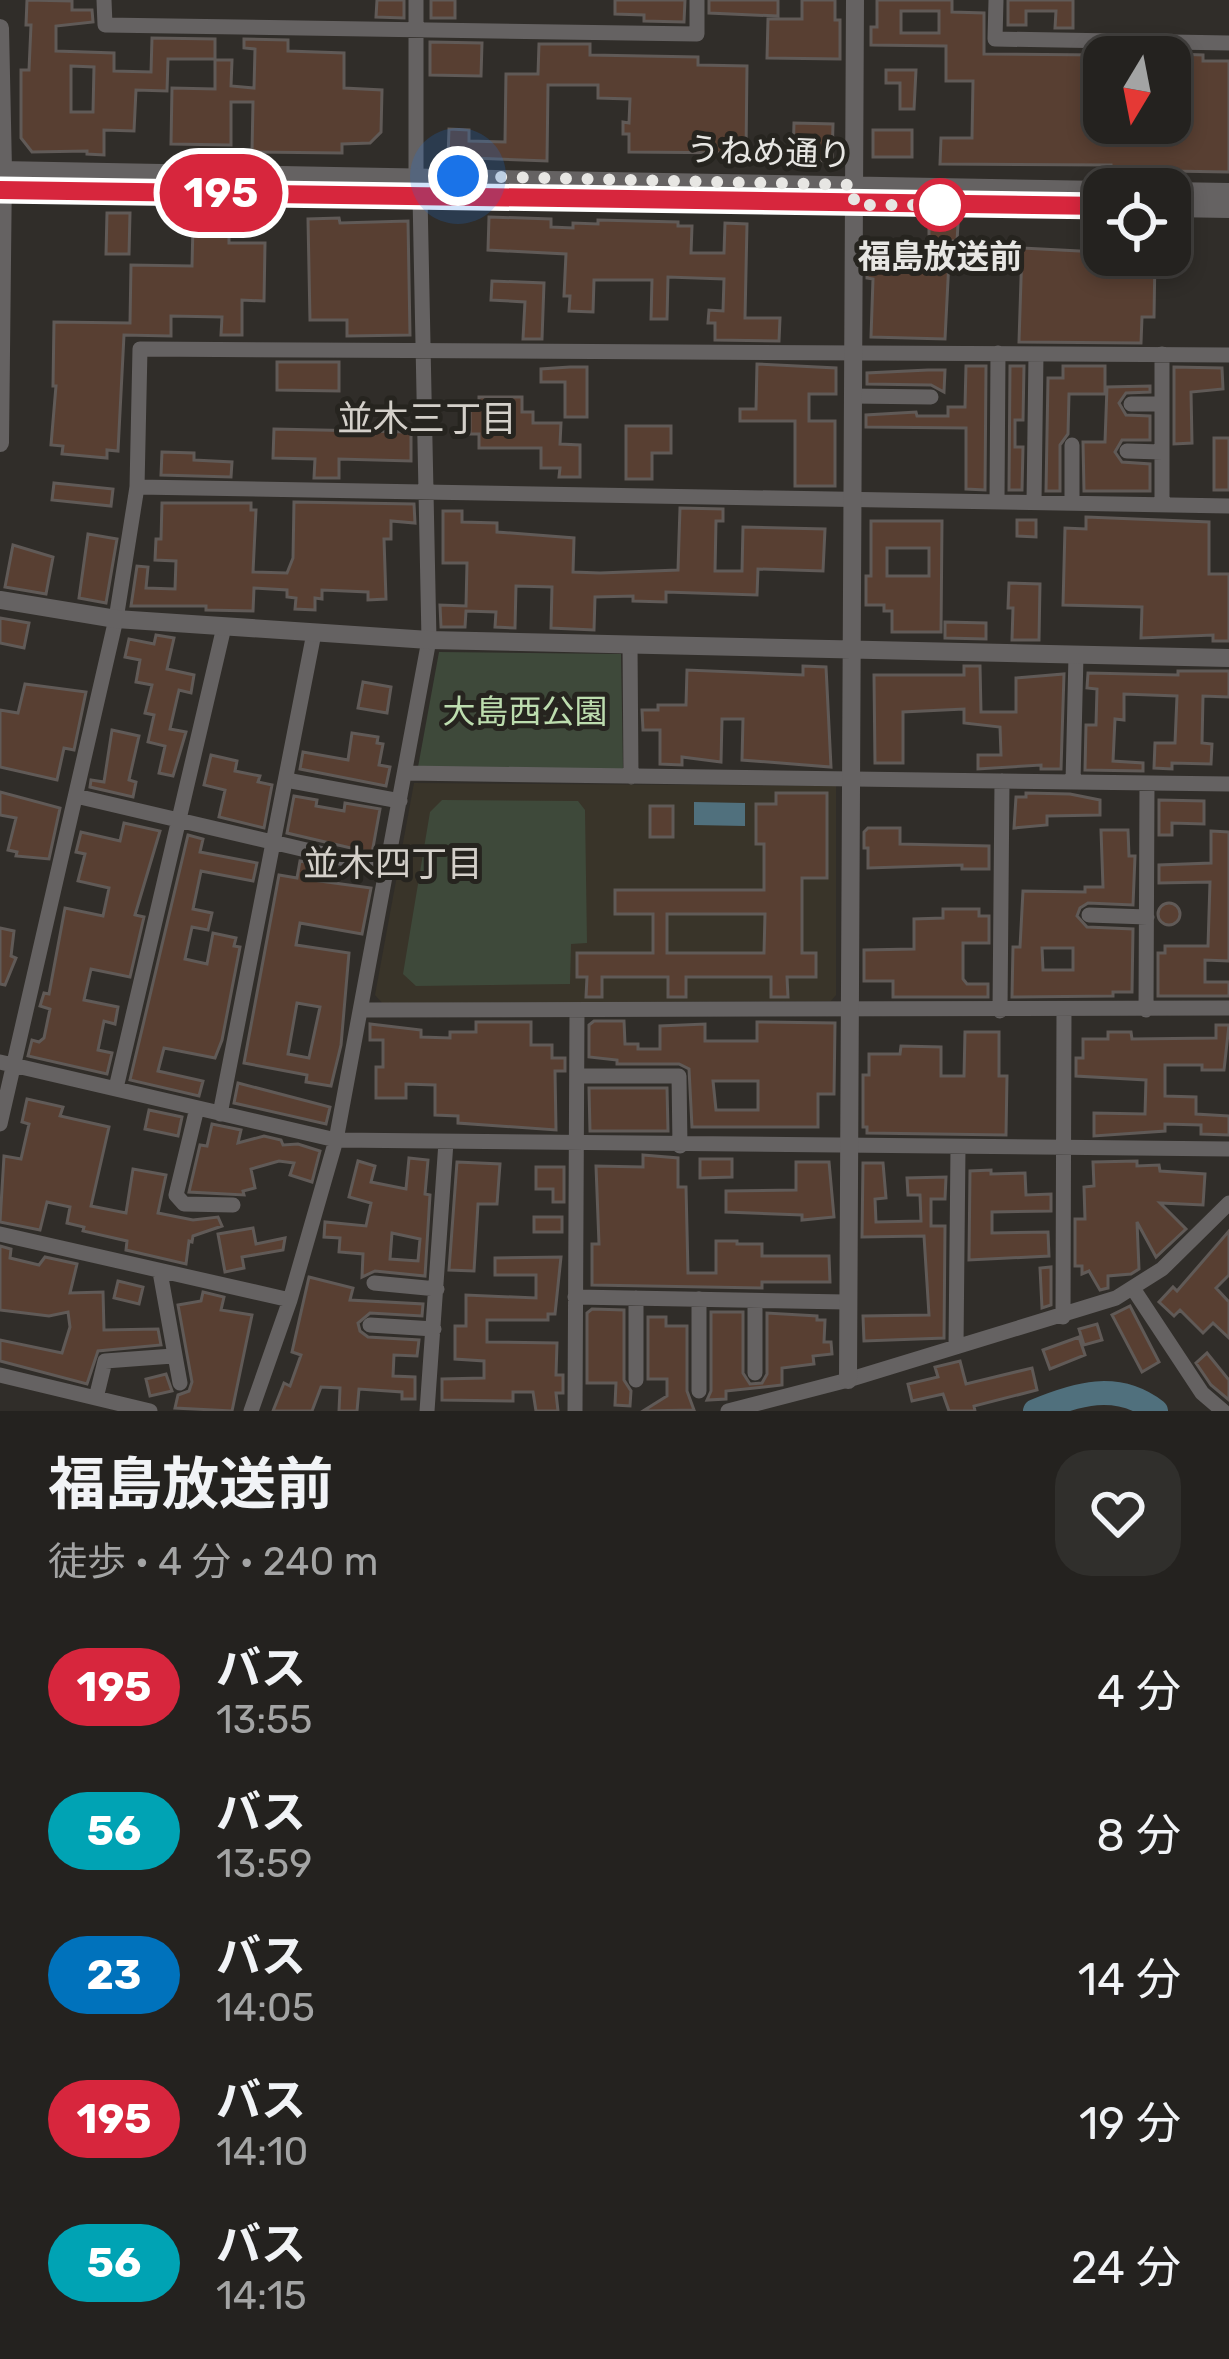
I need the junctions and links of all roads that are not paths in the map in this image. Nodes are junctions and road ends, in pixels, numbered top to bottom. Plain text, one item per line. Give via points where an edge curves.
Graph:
1 (104, 0) edge
2 (416, 0) edge
3 (697, 0) edge
4 (855, 0) edge
5 (995, 0) edge
6 (0, 28) edge
7 (416, 31) junction
8 (1229, 43) edge
9 (416, 176) junction
10 (1, 180) edge
11 (1083, 190) edge
12 (1191, 191) edge
13 (1229, 192) edge
14 (854, 195) junction
15 (420, 196) junction
16 (1083, 205) edge
17 (1191, 208) edge
18 (1229, 209) edge
19 (423, 351) junction
20 (851, 352) junction
21 (998, 353) junction
22 (1036, 354) junction
23 (1162, 354) junction
24 (1229, 355) edge
25 (852, 397) junction
26 (931, 397) dead end
27 (1131, 404) dead end
28 (1162, 404) junction
29 (0, 443) edge
30 (1072, 445) dead end
31 (1127, 451) dead end
32 (1162, 452) junction
33 (137, 487) junction
34 (427, 494) junction
35 (853, 498) junction
36 (998, 501) junction
37 (1034, 502) junction
38 (1072, 503) junction
39 (1162, 505) junction
40 (1229, 506) edge
41 (0, 599) edge
42 (116, 619) junction
43 (224, 627) junction
44 (314, 633) junction
45 (429, 640) junction
46 (630, 644) junction
47 (849, 649) junction
48 (1076, 655) junction
49 (1229, 658) edge
50 (405, 773) junction
51 (631, 777) junction
52 (850, 778) junction
53 (286, 780) junction
54 (1002, 781) junction
55 (1073, 782) junction
56 (1148, 783) junction
57 (1229, 784) edge
58 (76, 796) junction
59 (400, 801) junction
60 (179, 820) junction
61 (273, 843) junction
62 (388, 869) junction
63 (1089, 916) dead end
64 (1147, 917) junction
65 (1229, 1008) edge
66 (362, 1010) junction
67 (849, 1010) junction
68 (1146, 1010) junction
69 (577, 1011) junction
70 (1000, 1011) junction
71 (1064, 1011) junction
72 (7, 1064) edge
73 (577, 1076) junction
74 (116, 1088) junction
75 (196, 1108) junction
76 (220, 1114) junction
77 (0, 1124) edge
78 (336, 1140) junction
79 (446, 1142) junction
80 (577, 1144) junction
81 (680, 1146) junction
82 (849, 1147) junction
83 (958, 1147) junction
84 (1064, 1147) junction
85 (1229, 1149) edge
86 (1229, 1203) edge
87 (233, 1205) dead end
88 (0, 1234) edge
89 (160, 1272) junction
90 (374, 1283) dead end
91 (437, 1289) junction
92 (1134, 1290) junction
93 (575, 1297) junction
94 (636, 1298) junction
95 (290, 1300) junction
96 (699, 1300) junction
97 (755, 1300) junction
98 (846, 1302) junction
99 (1064, 1317) junction
100 (370, 1325) dead end
101 (434, 1329) junction
102 (956, 1346) junction
103 (173, 1356) junction
104 (755, 1373) dead end
105 (0, 1375) edge
106 (848, 1379) junction
107 (637, 1380) dead end
108 (180, 1383) dead end
109 (699, 1391) dead end
110 (96, 1398) junction
111 (150, 1411) edge
112 (251, 1411) edge
113 (427, 1411) edge
114 (575, 1411) edge
115 (728, 1411) edge
116 (1223, 1411) edge

1 - 7 street via 105,25
2 - 7 street
3 - 7 street via 697,34
4 - 14 street
5 - 8 street via 995,40
6 - 10 street
7 - 9 street
9 - 10 street, うねめ通り
9 - 14 street, うねめ通り
9 - 15 street
10 - 15 street, うねめ通り
10 - 29 street
11 - 14 street, うねめ通り
12 - 13 street
14 - 15 street, うねめ通り
14 - 16 street, うねめ通り
14 - 20 street
15 - 19 street
17 - 18 street
19 - 20 street
19 - 33 street via 140,350
19 - 34 street
20 - 21 street
20 - 25 street
21 - 22 street
21 - 36 street
22 - 23 street
22 - 37 street
23 - 24 street
23 - 28 street
25 - 26 street
25 - 35 street
27 - 28 street
28 - 32 street
30 - 38 street
31 - 32 street
32 - 39 street
33 - 34 street
33 - 42 street
34 - 35 street
34 - 45 street
35 - 36 street
35 - 47 street
36 - 37 street
37 - 38 street
38 - 39 street
39 - 40 street
41 - 42 street
42 - 43 street
42 - 58 street
43 - 44 street
43 - 60 street
44 - 45 street
44 - 53 street
45 - 46 street
45 - 50 street
46 - 47 street
46 - 51 street
47 - 48 street
47 - 52 street
48 - 49 street
48 - 55 street
50 - 51 street
50 - 59 street
51 - 52 street
52 - 54 street
52 - 67 street
53 - 59 street
53 - 61 street
54 - 55 street
54 - 70 street
55 - 56 street
56 - 57 street
56 - 64 street
58 - 60 street
58 - 72 street
59 - 62 street
60 - 61 street
60 - 74 street
61 - 62 street
61 - 76 street
62 - 66 street
63 - 64 street
64 - 68 street
65 - 68 street
66 - 69 street
66 - 78 street
67 - 69 street
67 - 70 street
67 - 82 street
68 - 71 street
69 - 73 street
70 - 71 street
71 - 84 street
72 - 74 street
72 - 77 street
73 - 80 street
73 - 81 street via 679,1076
74 - 75 street
75 - 76 street
75 - 87 street via 176,1195 184,1204
76 - 78 street
78 - 79 street
78 - 95 street
79 - 80 street
79 - 91 street
80 - 81 street
80 - 93 street
81 - 82 street
82 - 83 street
82 - 98 street
83 - 84 street
83 - 102 street
84 - 85 street
84 - 99 street
86 - 92 street
88 - 89 street
89 - 95 street
89 - 103 street
90 - 91 street
91 - 101 street
92 - 99 street
92 - 116 street via 1202,1393
93 - 94 street
93 - 114 street
94 - 96 street
94 - 107 street
95 - 112 street
96 - 97 street
96 - 109 street
97 - 98 street
97 - 104 street
98 - 106 street
99 - 102 street
100 - 101 street
101 - 113 street
102 - 106 street
103 - 108 street
103 - 110 street via 105,1361
105 - 110 street
106 - 115 street
110 - 111 street

